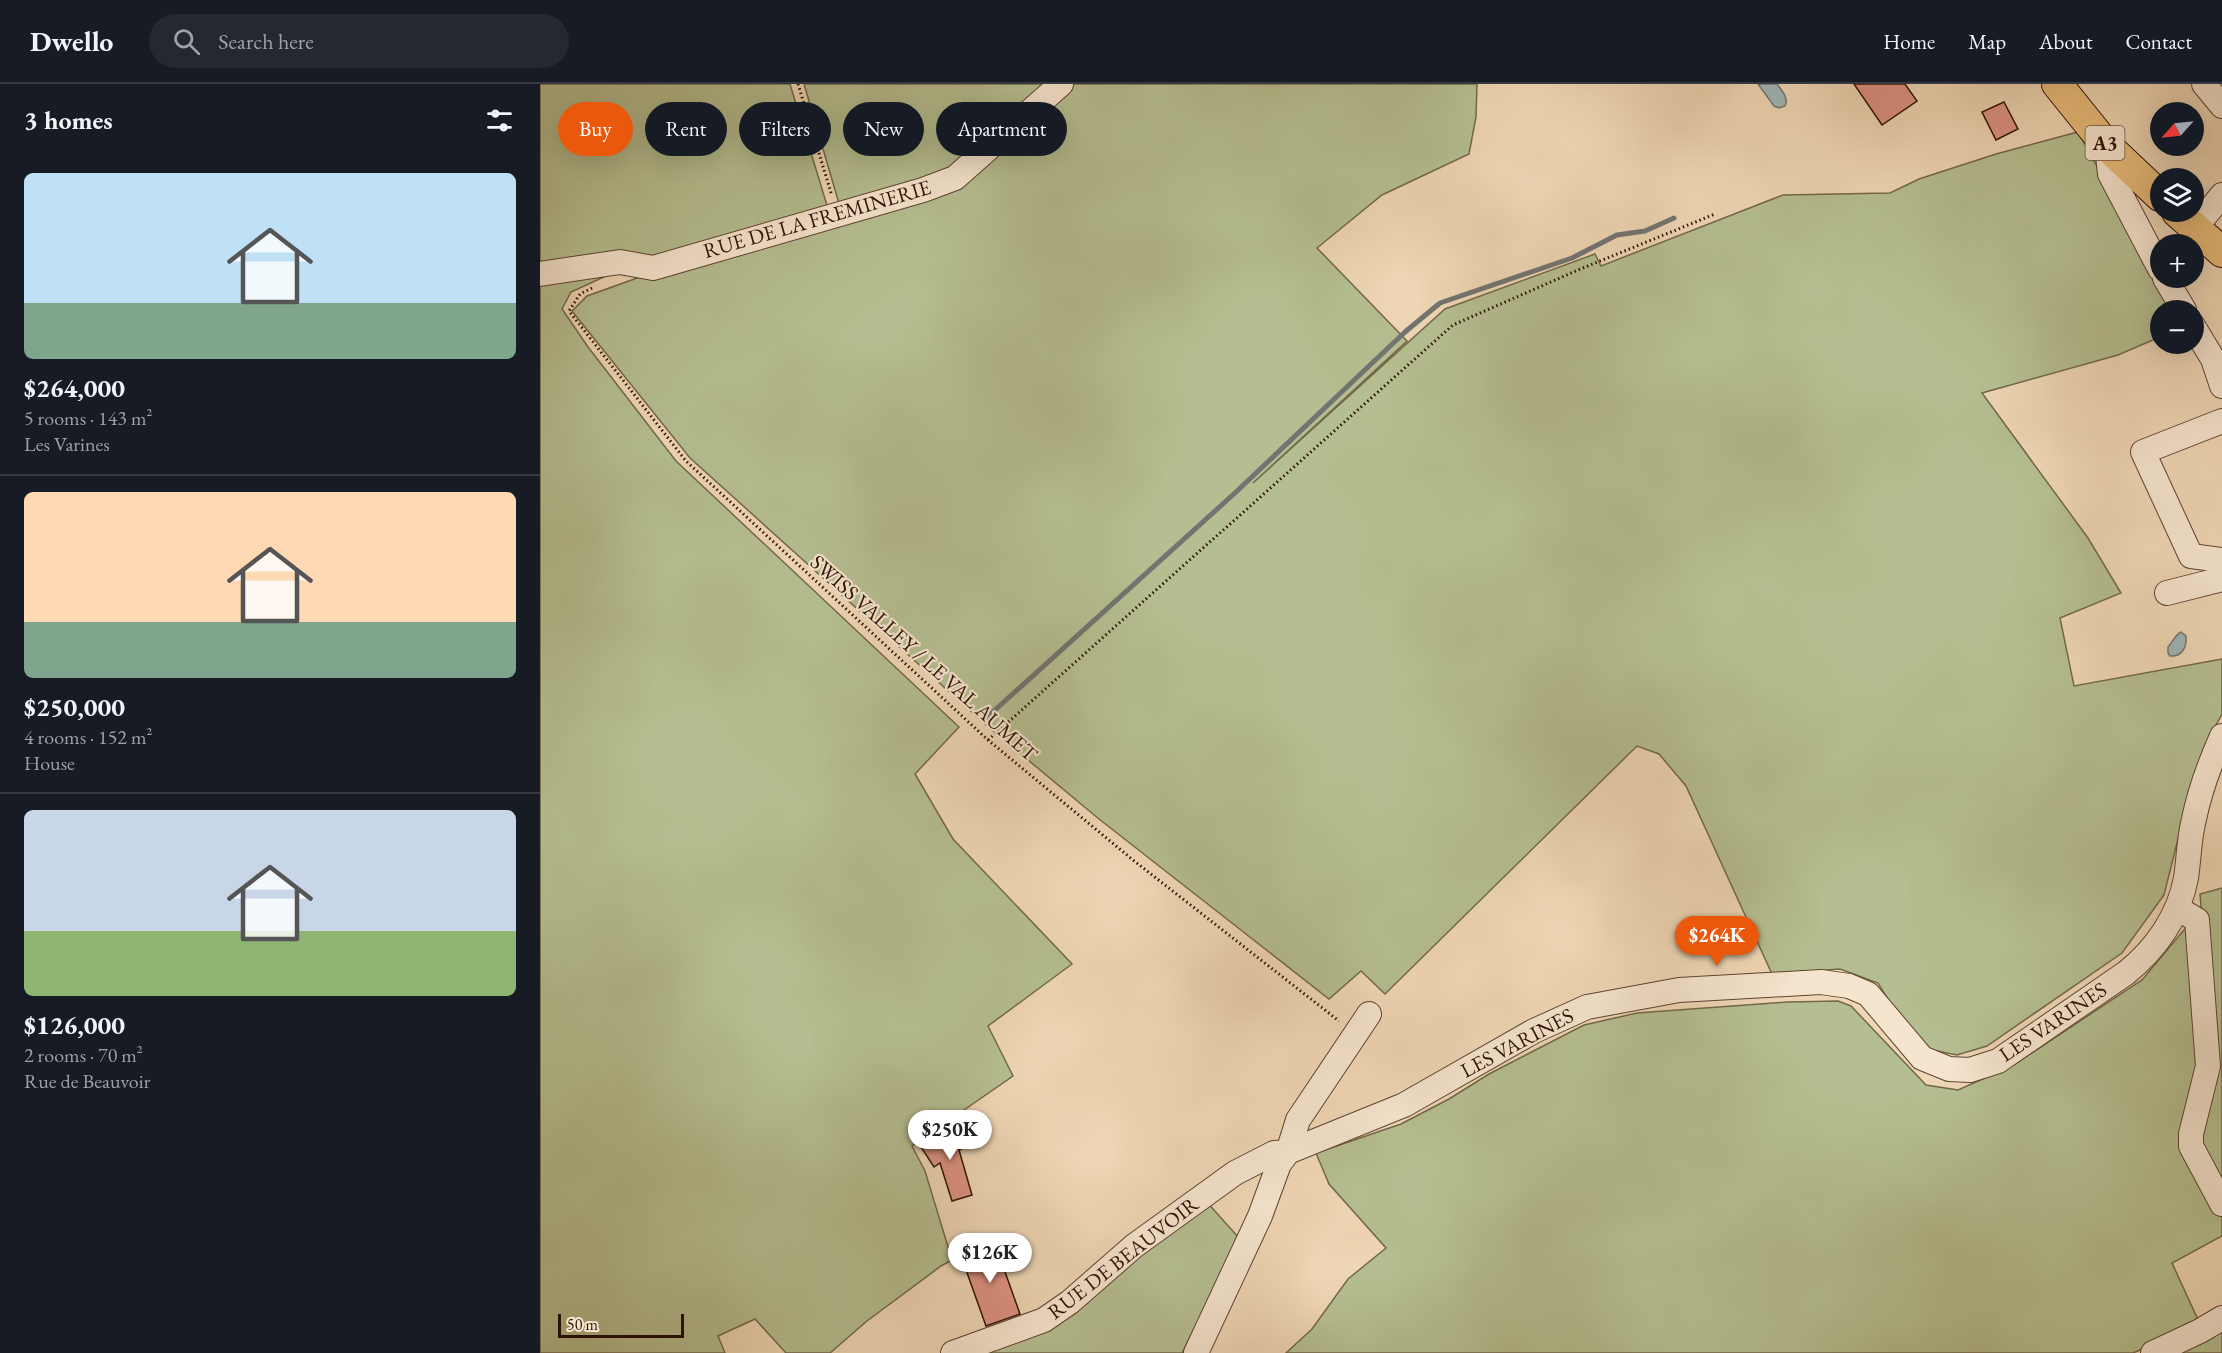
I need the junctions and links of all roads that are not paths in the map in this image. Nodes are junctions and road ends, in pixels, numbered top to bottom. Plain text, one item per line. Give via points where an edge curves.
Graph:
1 (1061, 84) edge
2 (2057, 84) edge
3 (2204, 84) edge
4 (2222, 106) edge
5 (2107, 146) junction
6 (2150, 186) edge
7 (2222, 195) edge
8 (2204, 208) edge
9 (2188, 222) edge
10 (2150, 250) edge
11 (2222, 252) edge
12 (540, 274) edge
13 (2204, 345) edge
14 (2222, 386) edge
15 (2222, 421) edge
16 (2222, 560) edge
17 (2222, 579) edge
18 (2167, 592) dead end
19 (2222, 736) edge
20 (2177, 908) junction
21 (1362, 1024) road end
22 (1288, 1152) junction
23 (2222, 1204) edge
24 (2222, 1318) edge
25 (953, 1353) edge
26 (1196, 1353) edge
27 (2153, 1353) edge

1 - 12 street, RUE DE LA FREMINERIE via 955,177 923,190 652,268 620,262
2 - 5 main road, A3
3 - 4 street
5 - 6 main road, A3
5 - 10 street via 2110,174
7 - 8 street
9 - 11 main road
13 - 14 street
15 - 16 street via 2143,452 2191,556
17 - 18 street
19 - 20 street, LES VARINES via 2205,773 2193,821 2186,880
20 - 22 street, LES VARINES via 2145,958 2126,973 1998,1061 1970,1070 1949,1069 1922,1058 1868,994 1849,986 1821,982 1679,990 1587,1007 1534,1031 1404,1105
20 - 23 street via 2197,920 2208,1065 2191,1134 2192,1146
21 - 22 street via 1298,1120
22 - 25 street, RUE DE BEAUVOIR via 1274,1153 1235,1173 1134,1246 1044,1320
22 - 26 street via 1279,1164 1260,1216
24 - 27 street

